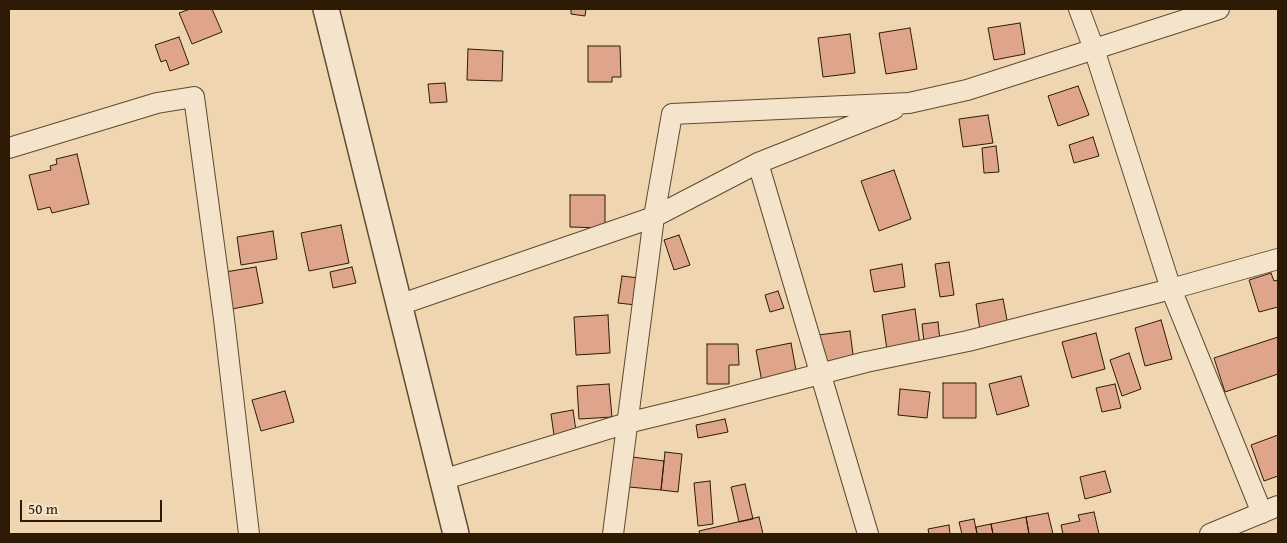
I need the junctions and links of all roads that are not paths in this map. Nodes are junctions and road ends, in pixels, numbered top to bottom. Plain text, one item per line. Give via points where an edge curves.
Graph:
1 (326, 9) edge
2 (1079, 9) edge
3 (1219, 9) edge
4 (1094, 49) junction
5 (909, 103) junction
6 (9, 148) edge
7 (758, 163) junction
8 (654, 217) junction
9 (1278, 259) edge
10 (1171, 289) junction
11 (399, 305) junction
12 (820, 374) junction
13 (627, 423) junction
14 (442, 480) junction
15 (1270, 509) edge
16 (249, 534) edge
17 (456, 534) edge
18 (613, 534) edge
19 (868, 534) edge
20 (1210, 534) edge

1 - 11 street
2 - 4 street
3 - 4 street
4 - 5 street via 967,90
4 - 10 street
5 - 7 street
5 - 8 street via 672,114
6 - 16 street via 157,103 194,97
7 - 8 street
7 - 12 street
8 - 11 street
8 - 13 street
9 - 10 street
10 - 12 street via 968,341
10 - 15 street
11 - 14 street
12 - 13 street
12 - 19 street
13 - 14 street
13 - 18 street
14 - 17 street
15 - 20 street

